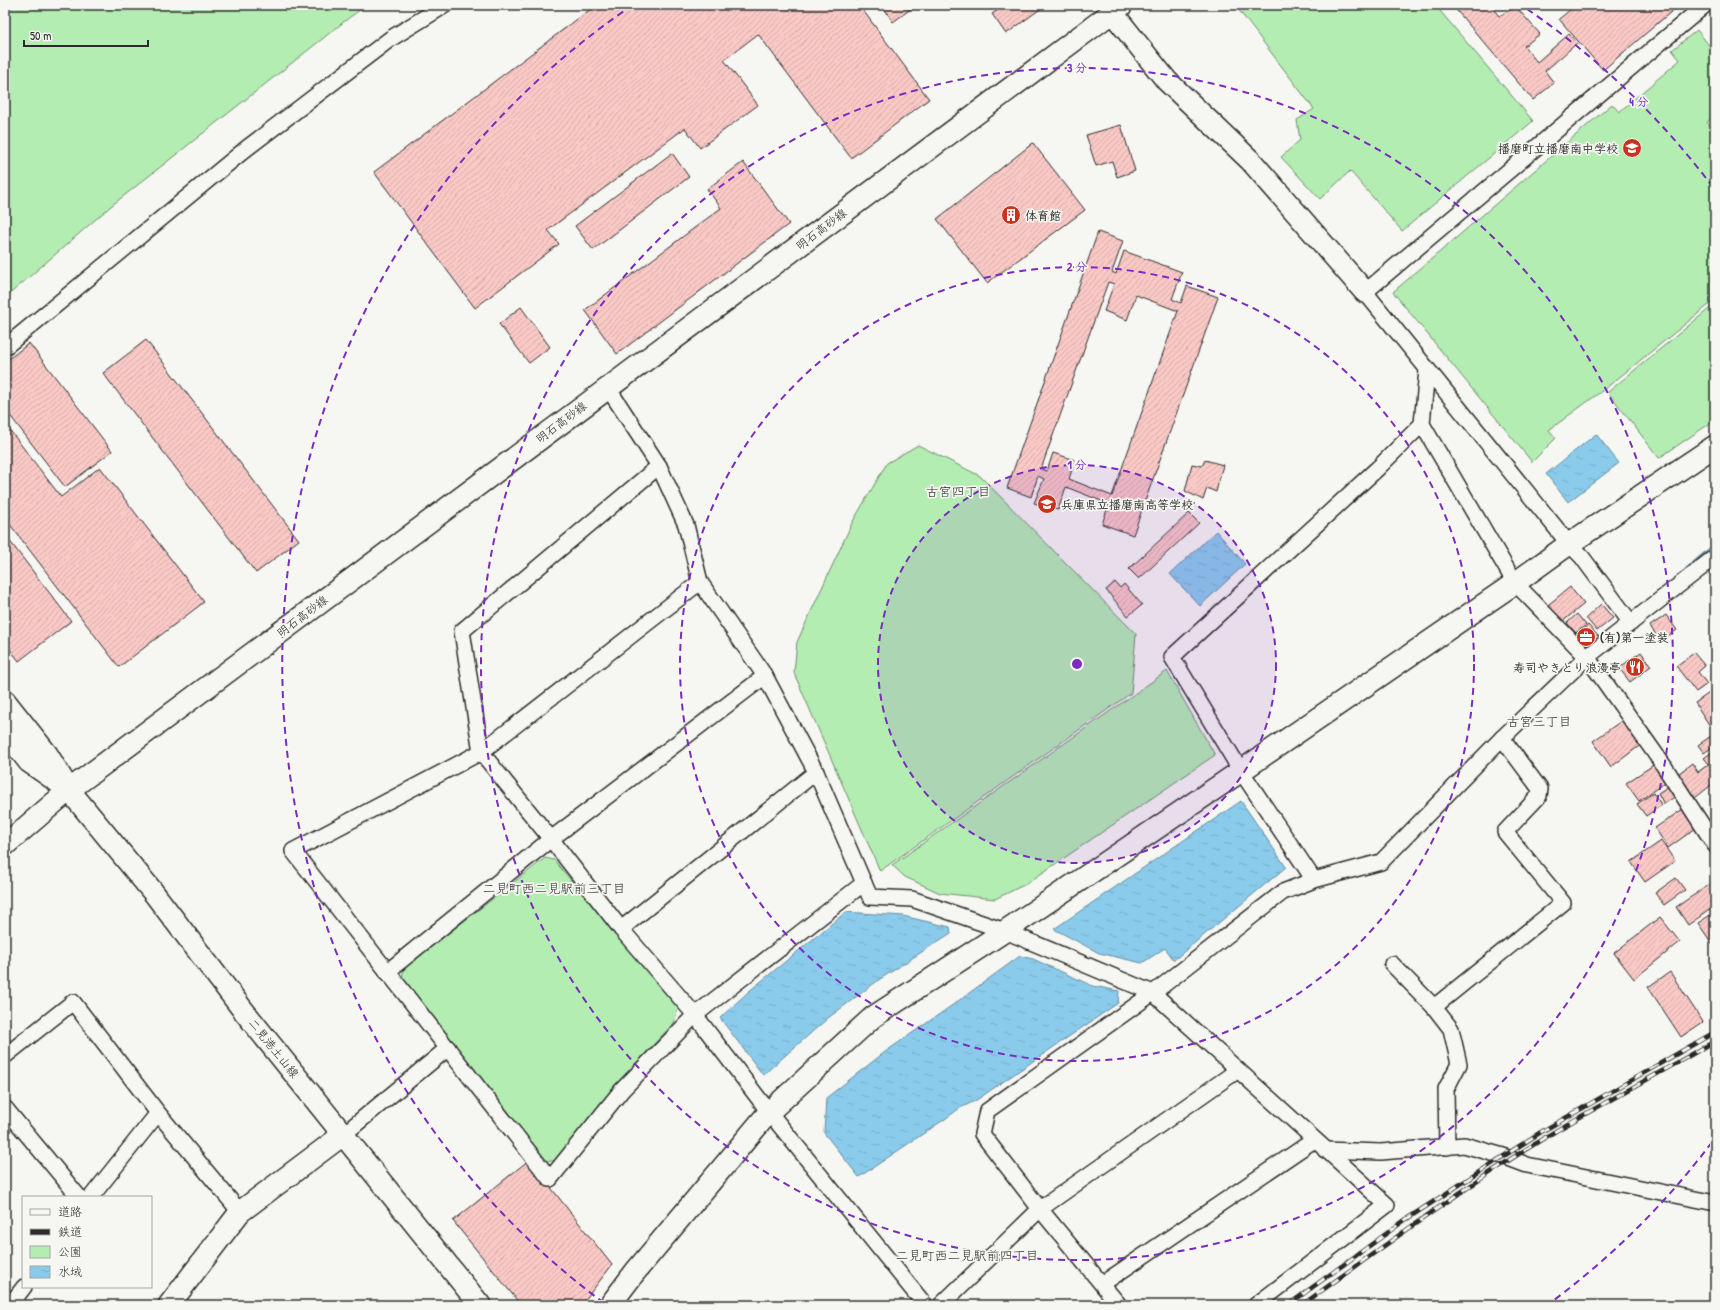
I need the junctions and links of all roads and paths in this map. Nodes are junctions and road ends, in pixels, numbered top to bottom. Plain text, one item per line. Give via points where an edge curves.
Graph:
1 (445, 5) edge
2 (1705, 5) edge
3 (1114, 7) edge
4 (1365, 292) junction
5 (5, 347) edge
6 (1428, 370) junction
7 (608, 388) junction
8 (1422, 424) junction
9 (1715, 446) edge
10 (659, 466) junction
11 (1569, 544) junction
12 (1715, 557) edge
13 (700, 582) junction
14 (1515, 583) junction
15 (1631, 623) junction
16 (1587, 657) junction
17 (765, 676) junction
18 (5, 701) edge
19 (5, 731) edge
20 (1502, 738) junction
21 (481, 752) junction
22 (816, 772) junction
23 (1241, 772) junction
24 (69, 790) junction
25 (551, 839) junction
26 (5, 845) edge
27 (1715, 845) edge
28 (1314, 880) junction
29 (864, 883) junction
30 (620, 929) junction
31 (1005, 931) junction
32 (1392, 964) dead end
33 (387, 972) junction
34 (1153, 993) junction
35 (1434, 1006) junction
36 (695, 1015) junction
37 (448, 1048) junction
38 (5, 1056) edge
39 (1238, 1070) junction
40 (769, 1112) junction
41 (158, 1113) junction
42 (7, 1114) edge
43 (344, 1134) junction
44 (1319, 1145) junction
45 (1447, 1147) junction
46 (78, 1196) edge
47 (92, 1196) edge
48 (1715, 1203) edge
49 (1040, 1209) junction
50 (240, 1212) junction
51 (1102, 1284) junction
52 (23, 1288) edge
53 (10, 1305) edge
54 (169, 1305) edge
55 (480, 1305) edge
56 (610, 1305) edge
57 (925, 1305) edge
58 (941, 1305) edge
59 (1119, 1305) edge
60 (1256, 1305) edge

1 - 5 street via 390,39 247,148
2 - 4 street
3 - 4 main road via 1167,81 1251,161
3 - 7 main road, 明石高砂線
4 - 6 street
6 - 8 street
6 - 11 street
7 - 10 street
7 - 24 main road, 明石高砂線
8 - 14 street
8 - 23 street via 1378,468 1172,657
9 - 11 main road
10 - 13 street via 686,524
10 - 21 street via 462,631
11 - 14 main road
11 - 15 street via 1582,557
12 - 15 street
13 - 17 street
13 - 21 street
14 - 16 street
14 - 23 main road
15 - 16 street
16 - 20 street
16 - 27 street via 1664,766
17 - 22 street
17 - 25 street
18 - 24 main road, 二見港土山線 via 47,754
19 - 24 main road, 二見港土山線 via 29,762
20 - 28 street via 1381,862
20 - 35 street via 1540,789 1539,796 1505,832 1563,903
21 - 25 street
21 - 33 street via 293,851
22 - 29 street
22 - 30 street
23 - 28 street
23 - 31 main road
24 - 26 main road, 明石高砂線
24 - 43 main road, 二見港土山線
25 - 30 street
25 - 33 street
28 - 34 street via 1283,892
29 - 31 street via 870,897 912,899
29 - 36 street
30 - 36 street
31 - 34 street
31 - 40 main road via 873,1017
32 - 35 street
33 - 37 street
34 - 39 street
34 - 49 street via 987,1111 982,1134
35 - 45 street via 1451,1029 1459,1064 1446,1090
36 - 37 street via 622,1090 550,1179
36 - 40 street
37 - 43 street
38 - 41 street via 73,1002
39 - 44 street
39 - 49 street
40 - 56 main road
40 - 57 street
41 - 47 street
41 - 50 street
42 - 46 street
43 - 50 main road
43 - 55 main road, 二見港土山線
44 - 45 street via 1382,1152
44 - 51 street
44 - 60 street via 1387,1205
45 - 48 street via 1464,1145 1527,1165
49 - 51 street
49 - 58 street
50 - 54 main road
51 - 59 street
52 - 53 street

